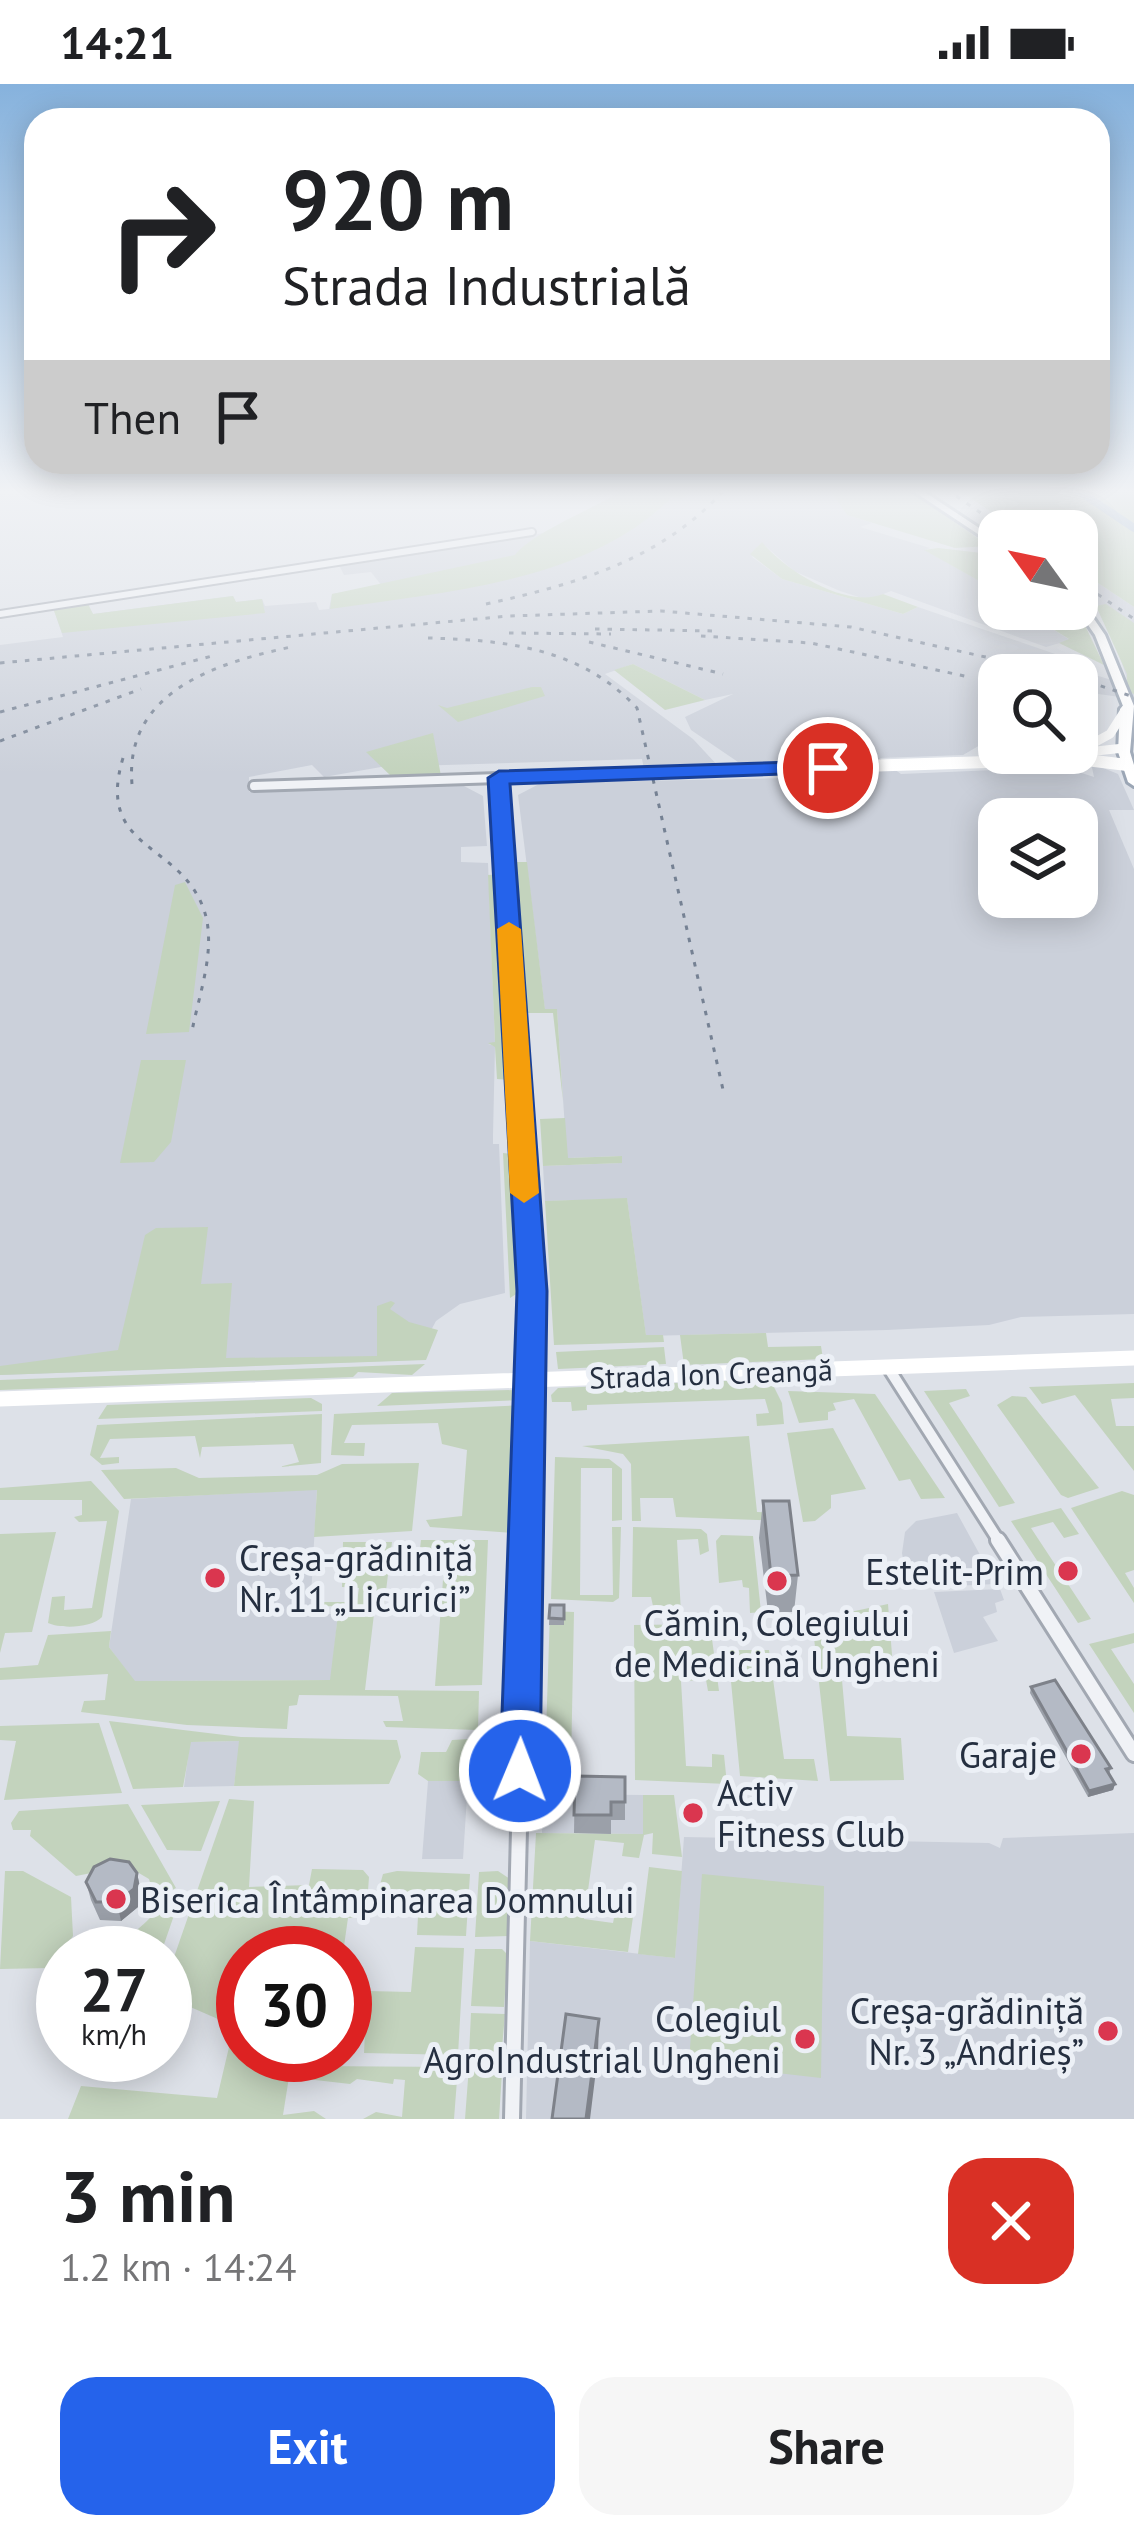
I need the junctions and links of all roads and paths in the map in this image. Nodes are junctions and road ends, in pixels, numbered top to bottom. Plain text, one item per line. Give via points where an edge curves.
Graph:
1 (195, 584) edge
2 (0, 614) edge
3 (1095, 630) edge
4 (1130, 715) edge
5 (1098, 741) edge
6 (1129, 747) edge
7 (1098, 751) edge
8 (978, 762) edge
9 (1098, 763) edge
10 (1127, 765) junction
11 (499, 778) junction
12 (1134, 782) edge
13 (254, 785) dead end
14 (1134, 1358) edge
15 (887, 1367) junction
16 (530, 1380) junction
17 (0, 1399) edge
18 (1134, 1754) edge
19 (512, 2119) edge

1 - 2 street
3 - 4 main road
4 - 5 street
4 - 6 main road
6 - 7 street
6 - 10 main road
8 - 11 street
9 - 10 street
10 - 12 main road
11 - 13 street
11 - 16 street via 532,1291
14 - 15 street, Strada Ion Creangă
15 - 16 street, Strada Ion Creangă
15 - 18 street
16 - 17 street, Strada Ion Creangă
16 - 19 street

